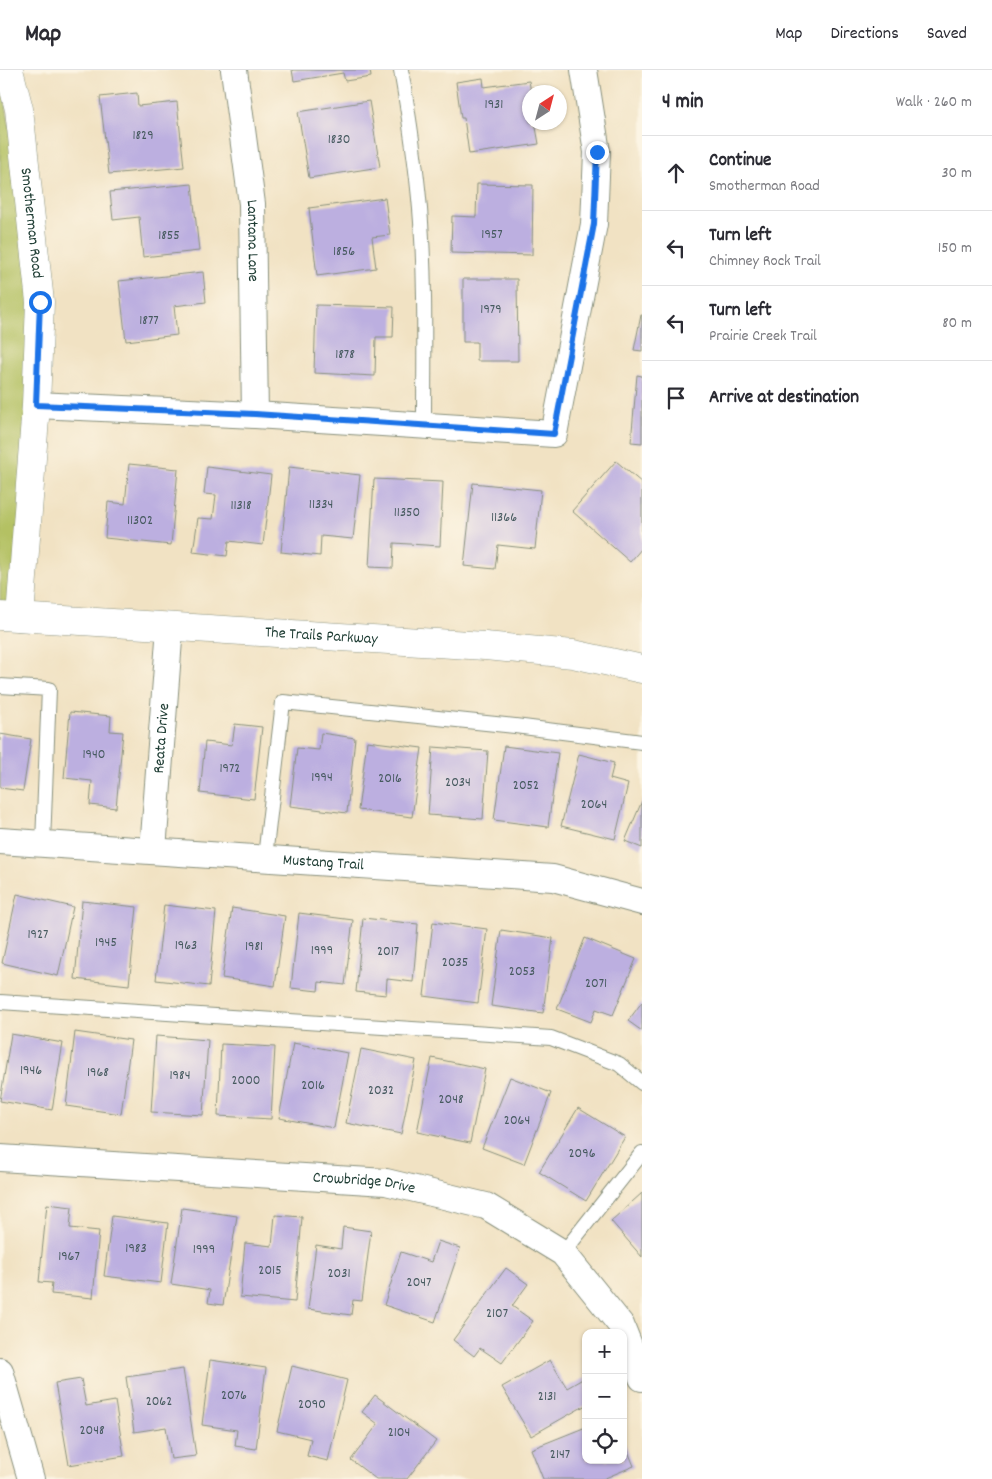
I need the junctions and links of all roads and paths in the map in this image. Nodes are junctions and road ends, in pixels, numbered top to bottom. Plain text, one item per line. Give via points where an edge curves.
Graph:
1 (9, 70) edge
2 (234, 70) edge
3 (401, 70) edge
4 (584, 70) edge
5 (36, 405) junction
6 (255, 414) junction
7 (424, 426) junction
8 (10, 616) edge
9 (170, 627) junction
10 (642, 669) edge
11 (0, 686) edge
12 (642, 742) edge
13 (0, 841) edge
14 (43, 843) junction
15 (153, 850) junction
16 (266, 858) junction
17 (642, 902) edge
18 (0, 1002) edge
19 (642, 1083) edge
20 (642, 1153) edge
21 (0, 1158) edge
22 (563, 1253) junction
23 (0, 1371) edge
24 (642, 1378) edge
25 (31, 1479) edge

1 - 5 street, Smotherman Road via 19,109 40,302
2 - 6 street, Lantana Lane via 252,204
3 - 7 lane via 420,210
4 - 7 street via 597,152 594,224 554,434
5 - 6 street
5 - 8 street, Smotherman Road
6 - 7 street
8 - 9 street, The Trails Parkway
9 - 10 street, The Trails Parkway via 485,646 573,654
9 - 15 street, Reata Drive
11 - 14 lane via 49,689
12 - 16 lane via 283,702
13 - 14 street, Mustang Trail
14 - 15 street, Mustang Trail
15 - 16 street, Mustang Trail
16 - 17 street, Mustang Trail via 553,878
18 - 19 lane via 551,1038 619,1064
20 - 22 lane
21 - 22 street, Crowbridge Drive via 386,1182 486,1206
22 - 24 street, Crowbridge Drive via 621,1325
23 - 25 street

